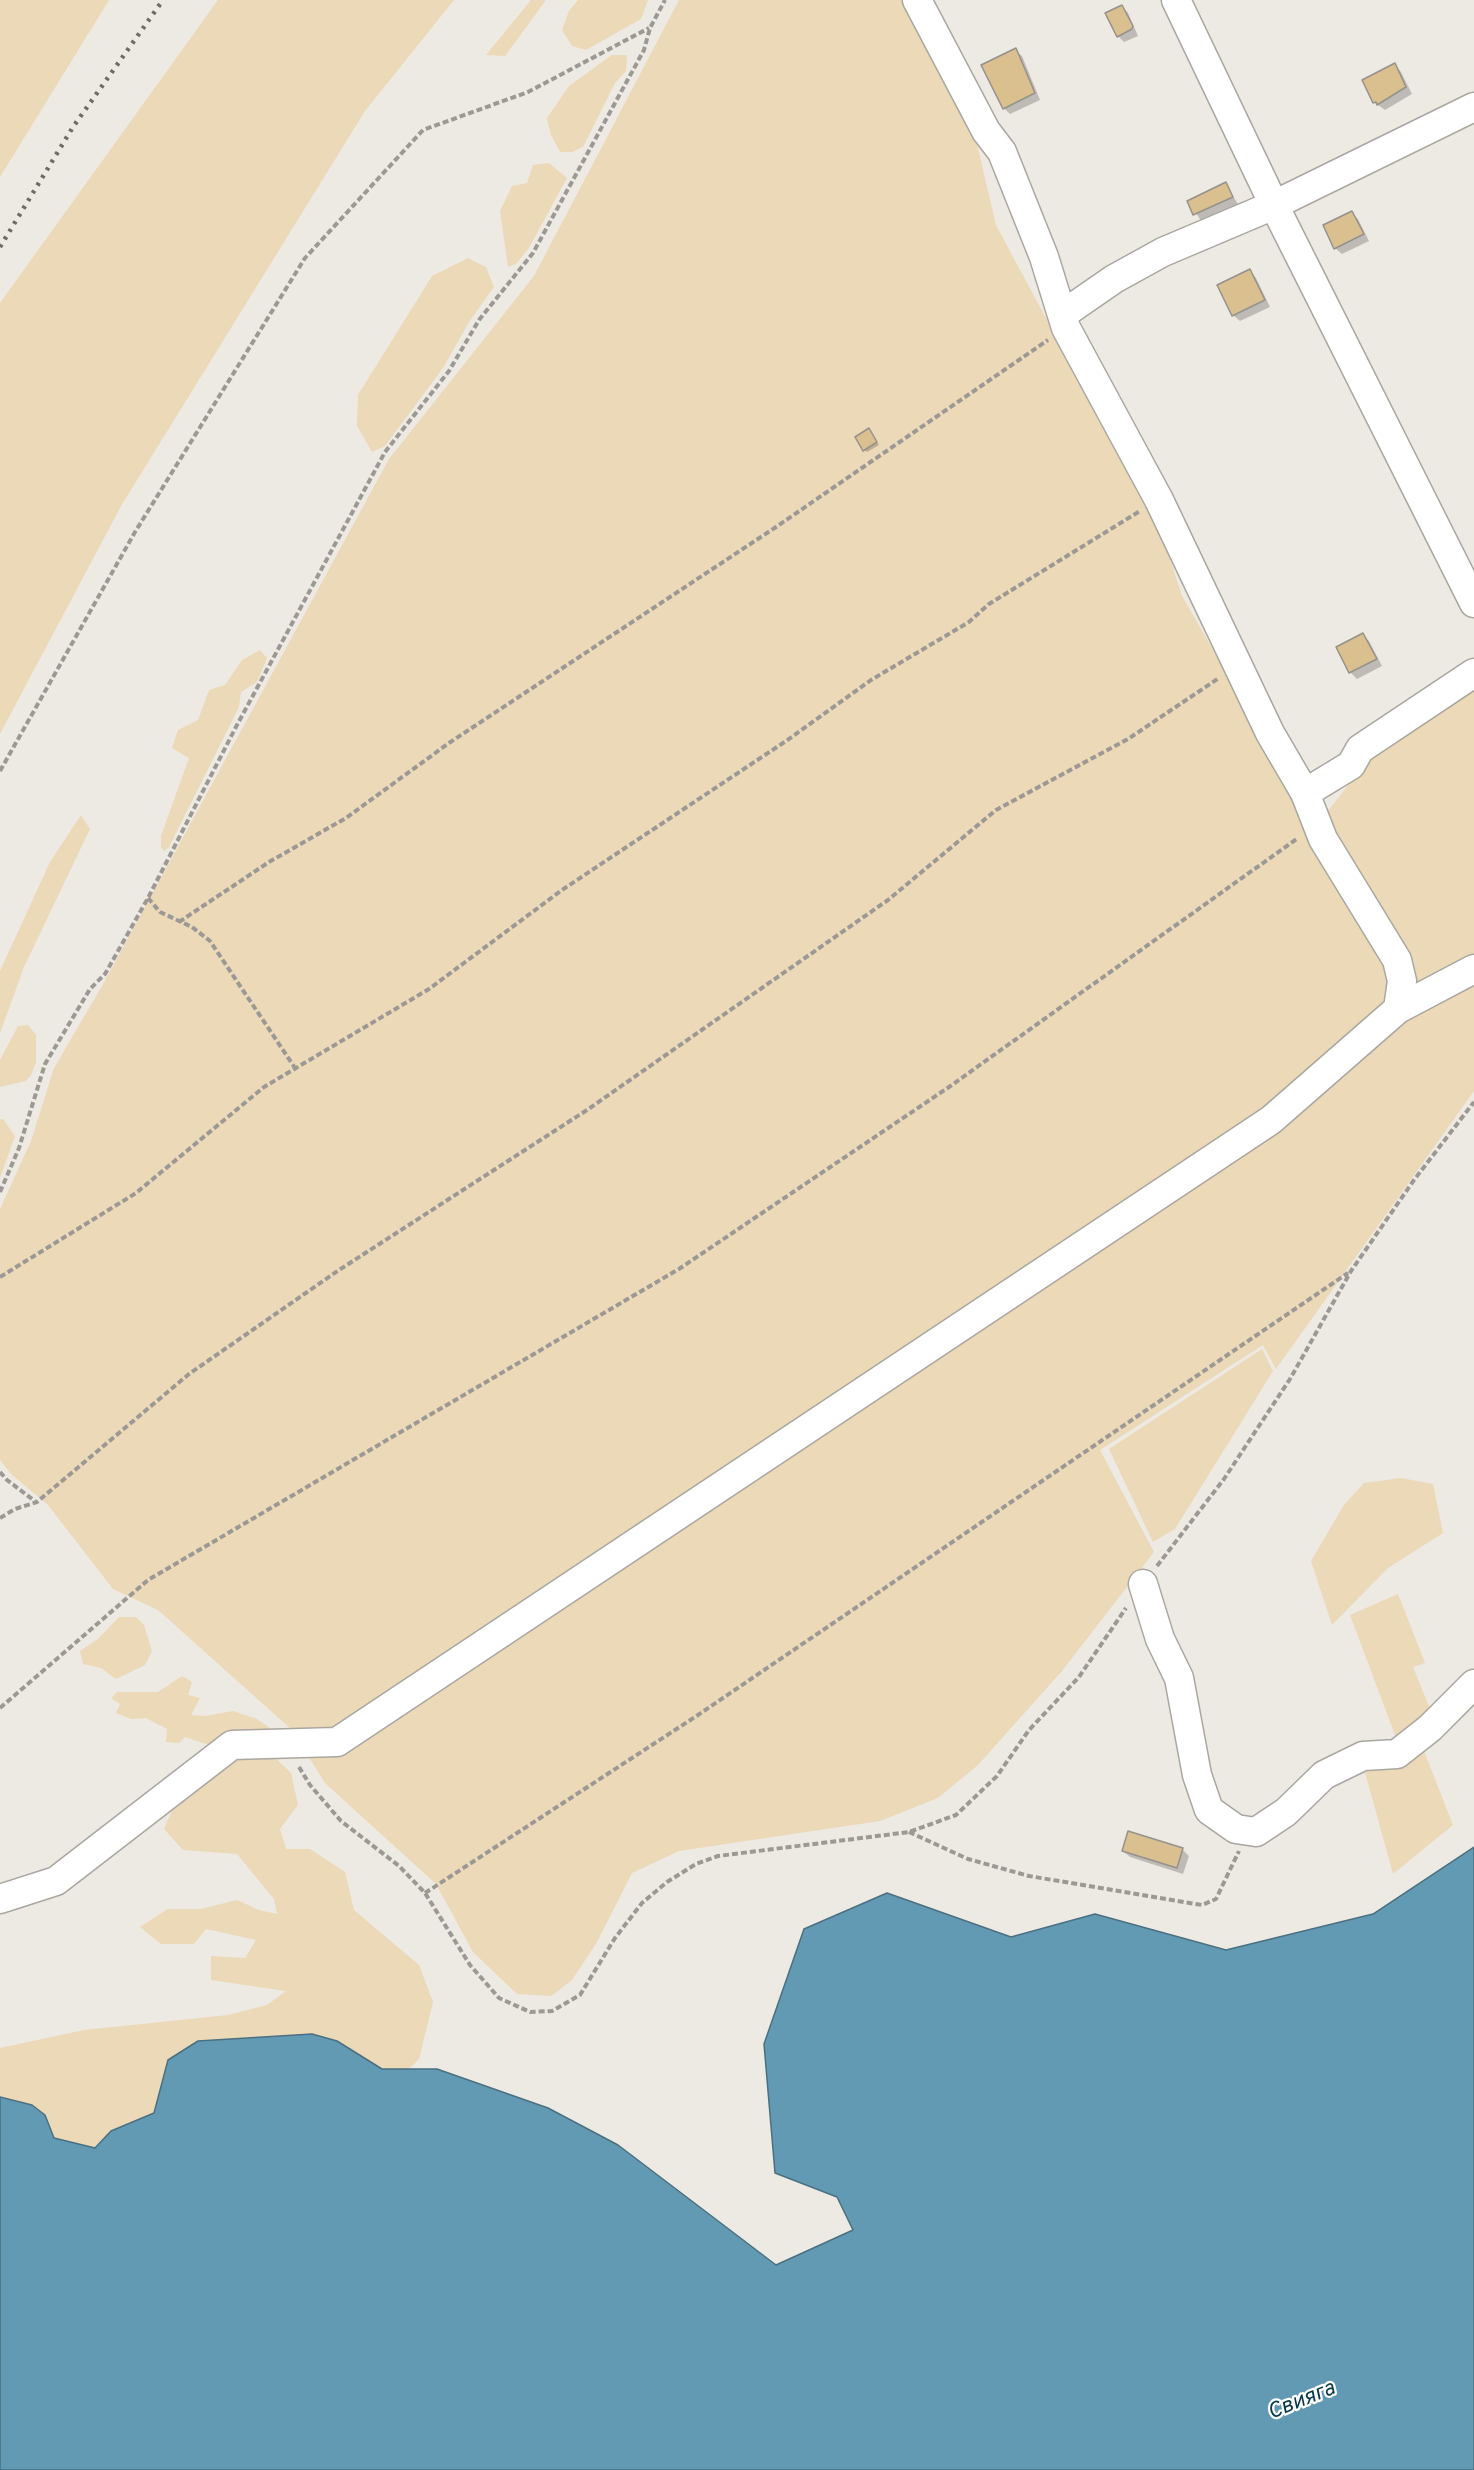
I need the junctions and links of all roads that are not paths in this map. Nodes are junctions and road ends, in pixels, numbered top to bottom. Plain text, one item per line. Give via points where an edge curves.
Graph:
1 (917, 0) edge
2 (1176, 0) edge
3 (1474, 107) edge
4 (1274, 205) junction
5 (1064, 321) junction
6 (1474, 603) edge
7 (1474, 673) edge
8 (1305, 793) junction
9 (1474, 969) edge
10 (1398, 1009) junction
11 (1143, 1584) road end
12 (1474, 1684) edge
13 (0, 1899) edge

1 - 5 lane via 986,131 1002,152 1044,256
2 - 4 lane
3 - 4 lane
4 - 5 lane via 1163,252 1114,279
4 - 6 lane
5 - 8 lane via 1159,500 1270,733
7 - 8 lane via 1360,749 1352,765
8 - 10 lane via 1323,838 1396,960 1402,981
9 - 10 lane
10 - 13 lane via 1271,1120 337,1742 232,1745 56,1881
11 - 12 lane via 1160,1639 1179,1678 1197,1775 1209,1810 1236,1829 1256,1832 1286,1812 1324,1775 1363,1756 1397,1754

